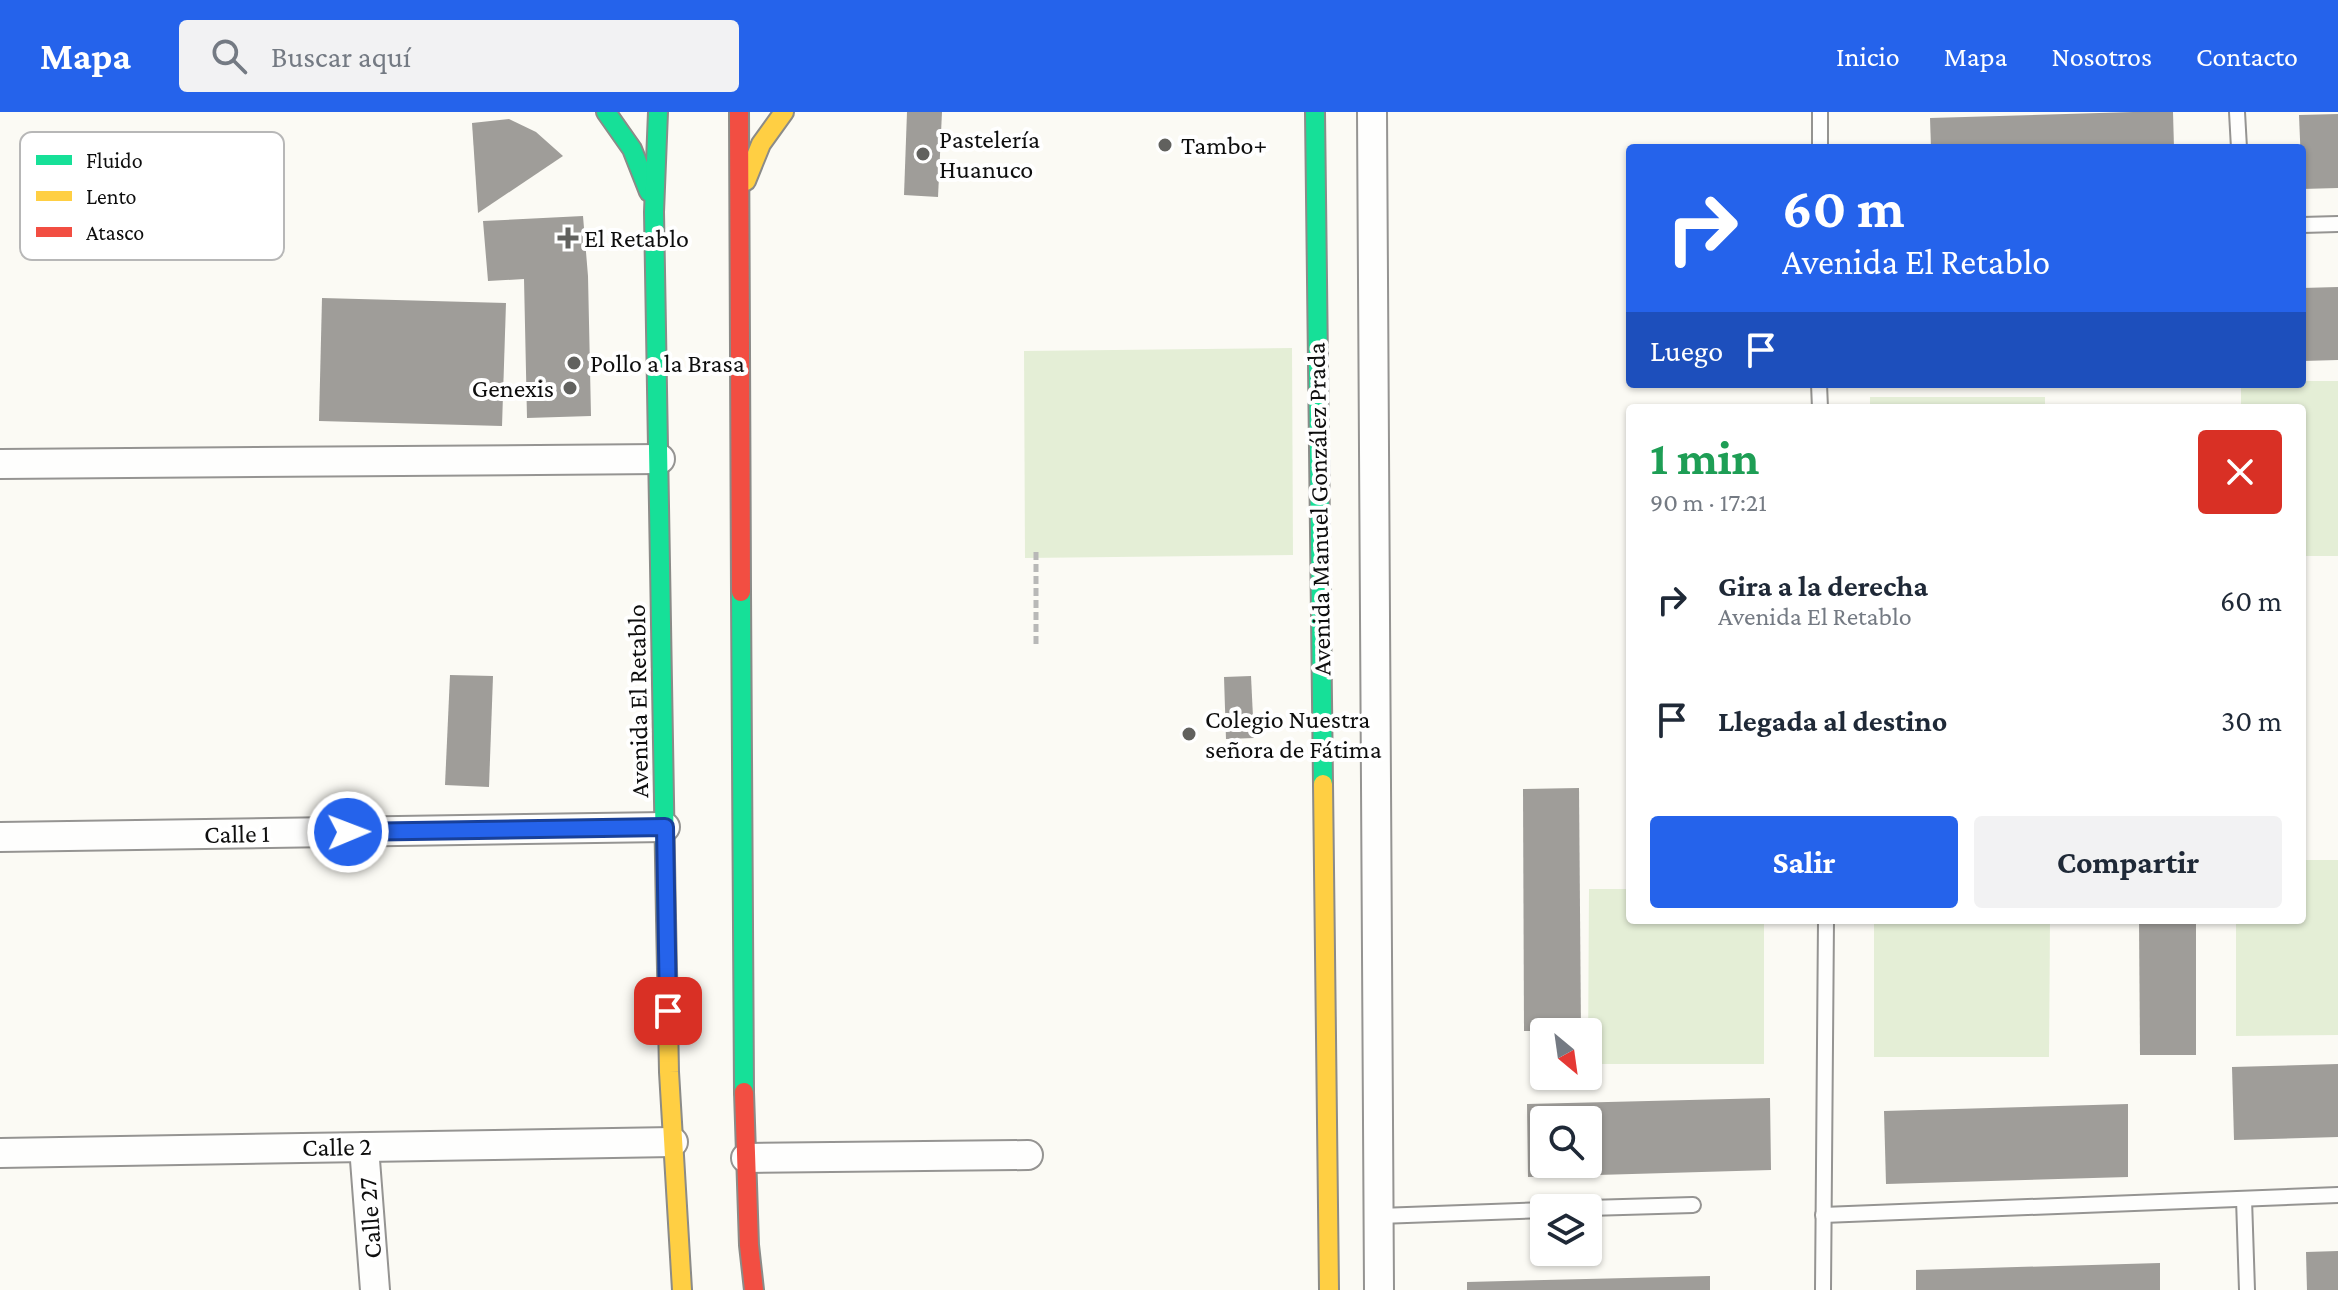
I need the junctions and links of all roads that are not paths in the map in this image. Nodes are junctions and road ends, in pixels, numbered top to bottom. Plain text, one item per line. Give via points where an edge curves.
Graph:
1 (606, 112) edge
2 (658, 112) edge
3 (739, 112) edge
4 (784, 112) edge
5 (1315, 112) edge
6 (1372, 112) edge
7 (1820, 112) edge
8 (2237, 112) edge
9 (1820, 144) edge
10 (2239, 144) edge
11 (740, 204) junction
12 (654, 212) junction
13 (2338, 224) edge
14 (2306, 225) edge
15 (660, 459) junction
16 (0, 464) edge
17 (665, 827) junction
18 (0, 837) edge
19 (1826, 924) edge
20 (673, 1142) junction
21 (364, 1147) junction
22 (0, 1153) edge
23 (1028, 1155) dead end
24 (746, 1158) junction
25 (2338, 1195) edge
26 (2244, 1199) junction
27 (1693, 1205) dead end
28 (1602, 1208) edge
29 (1530, 1211) edge
30 (1823, 1215) junction
31 (1379, 1216) junction
32 (375, 1290) edge
33 (682, 1290) edge
34 (754, 1290) edge
35 (1329, 1290) edge
36 (1379, 1290) edge
37 (1823, 1290) edge
38 (2247, 1290) edge

1 - 12 main road via 626,136 644,172
2 - 12 main road, Avenida El Retablo
3 - 11 main road
4 - 11 main road via 750,163
5 - 35 main road, Avenida Manuel González Prada via 1314,607
6 - 31 street, Avenida Manuel González Prada
7 - 9 lane
8 - 10 lane
11 - 24 main road
12 - 15 main road, Avenida El Retablo
13 - 14 lane
15 - 16 street
15 - 17 main road, Avenida El Retablo
17 - 18 street, Calle 1
17 - 20 main road, Avenida El Retablo
19 - 30 lane
20 - 21 street, Calle 2
20 - 33 main road, Avenida El Retablo
21 - 22 street, Calle 2
21 - 32 street, Calle 27
23 - 24 street
24 - 34 main road
25 - 26 lane
26 - 30 lane
26 - 38 lane
27 - 28 lane
29 - 31 lane
30 - 37 lane
31 - 36 street, Avenida Manuel González Prada

